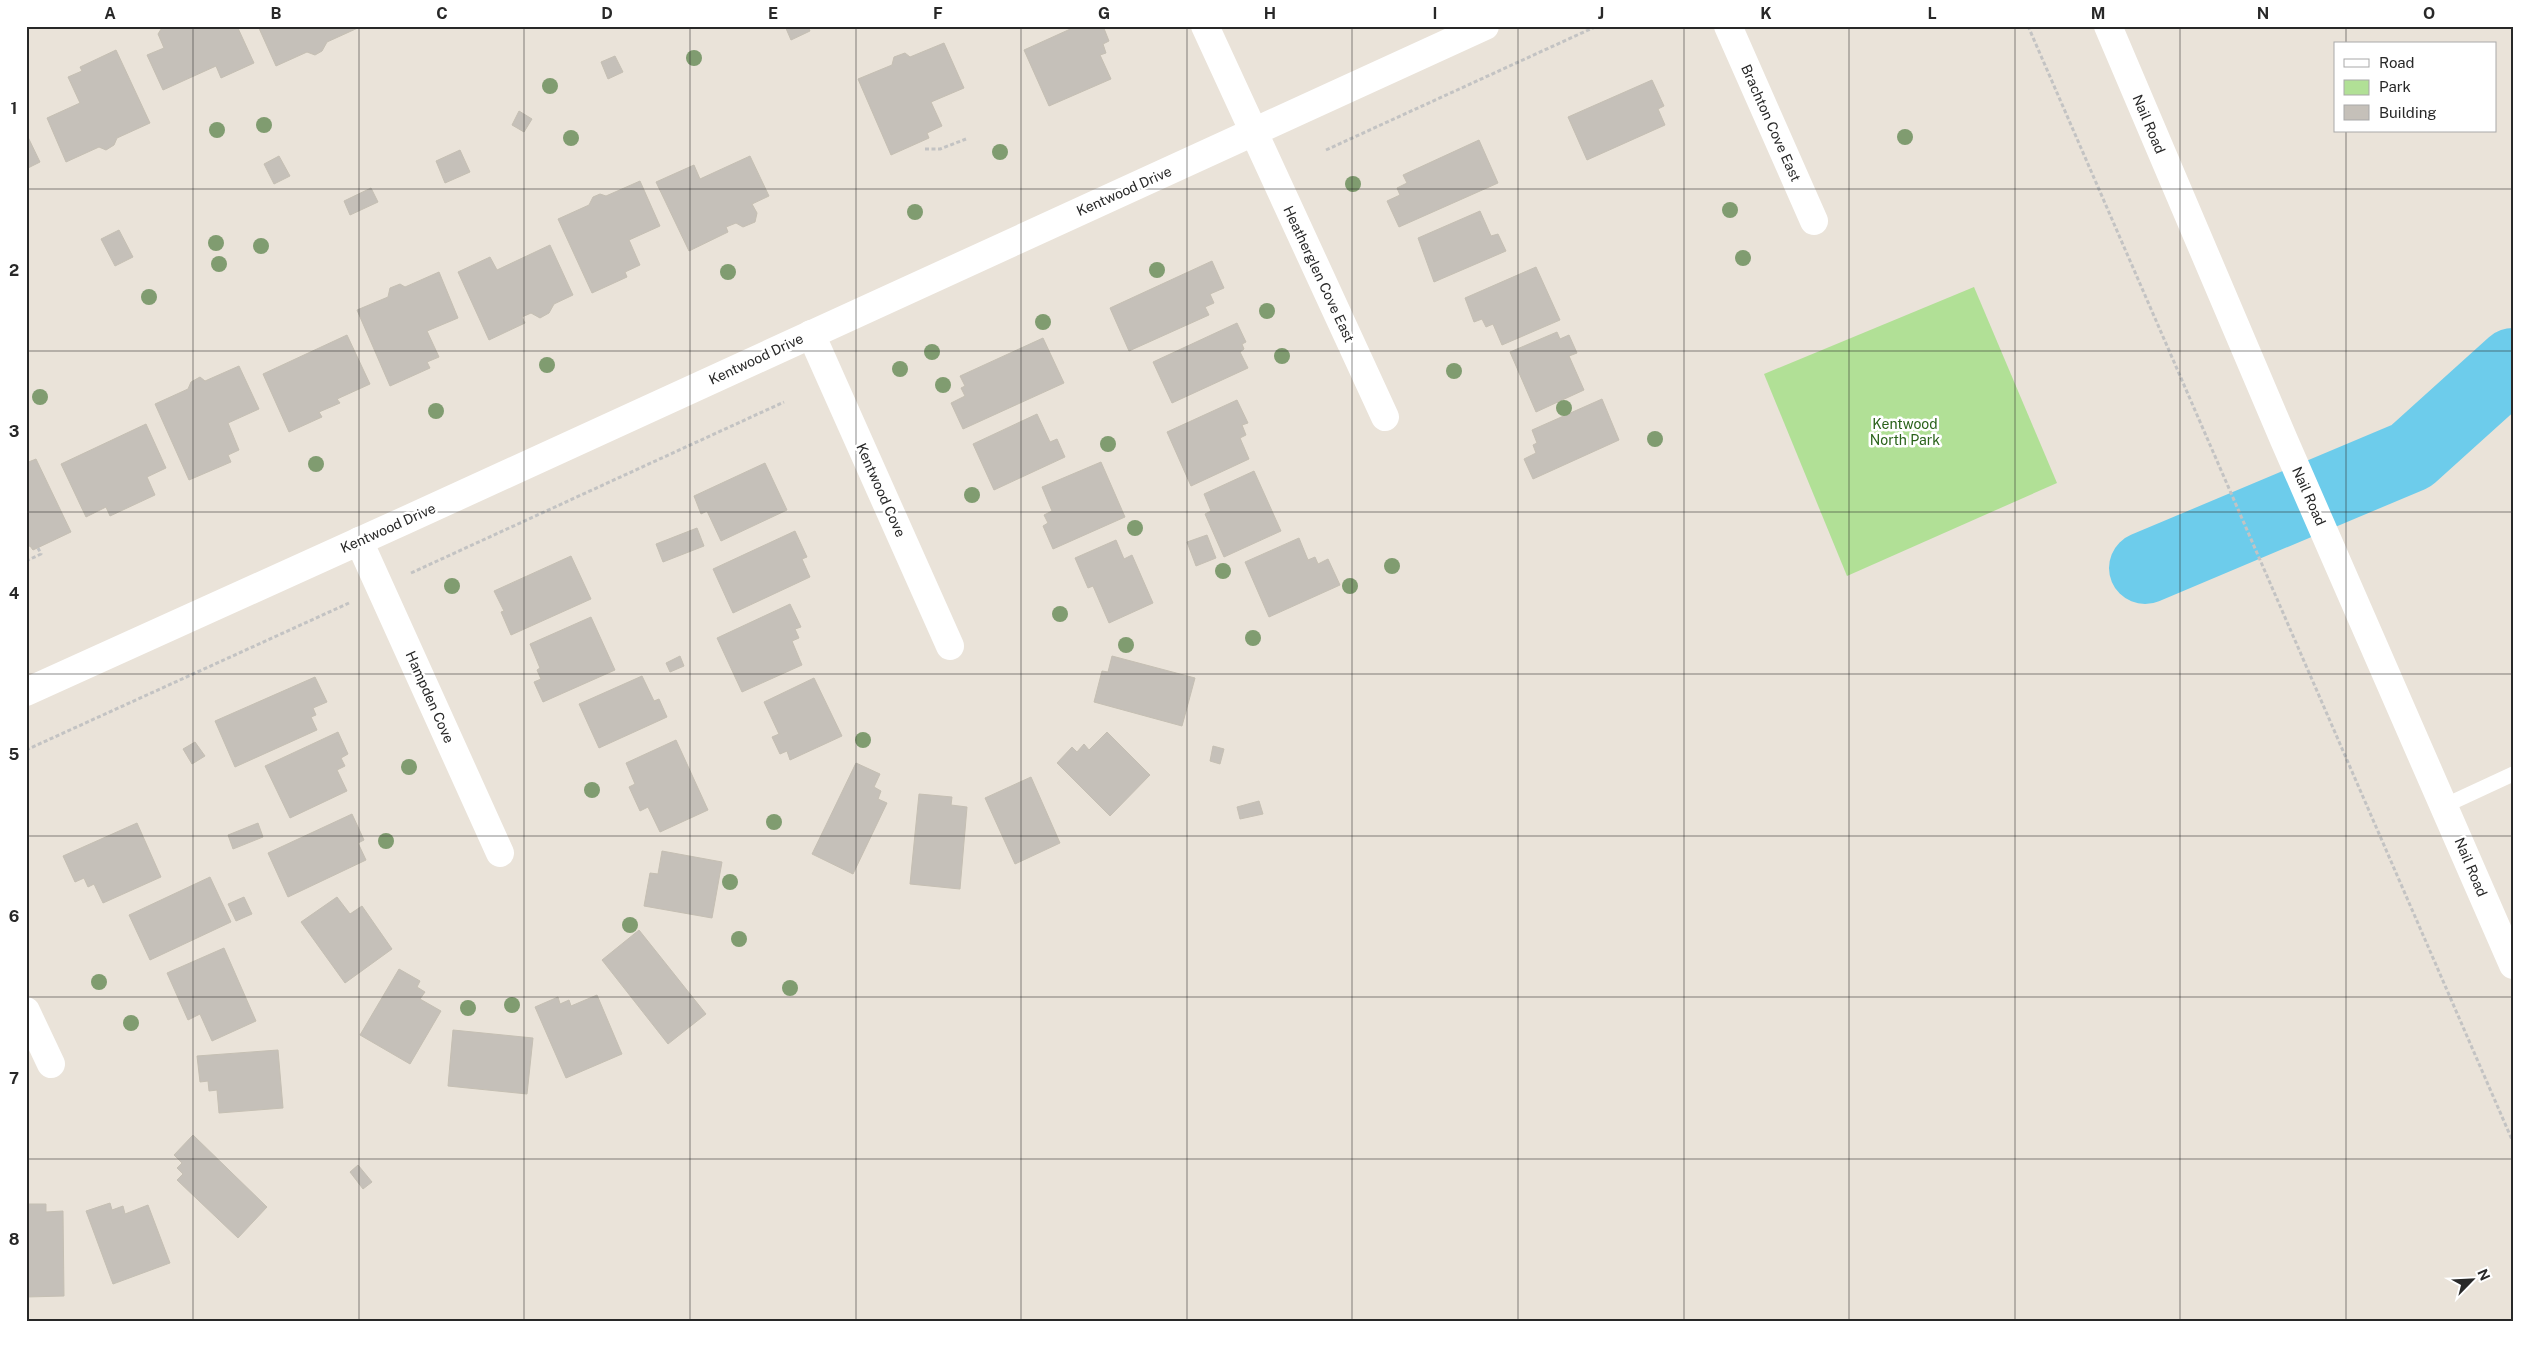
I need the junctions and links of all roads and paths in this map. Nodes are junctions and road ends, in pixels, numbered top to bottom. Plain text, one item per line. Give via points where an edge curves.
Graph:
1 (1205, 26) edge
2 (1485, 26) edge
3 (1597, 26) edge
4 (1728, 26) edge
5 (2028, 26) edge
6 (2108, 26) edge
7 (1253, 132) junction
8 (966, 138) dead end
9 (925, 149) dead end
10 (1326, 150) dead end
11 (1814, 221) dead end
12 (811, 334) junction
13 (1385, 417) dead end
14 (359, 541) junction
15 (38, 548) dead end
16 (26, 561) edge
17 (950, 646) dead end
18 (26, 692) edge
19 (2513, 774) edge
20 (2444, 806) junction
21 (500, 853) dead end
22 (2507, 937) edge
23 (2513, 965) edge
24 (26, 1011) edge
25 (51, 1064) dead end
26 (2513, 1142) edge

1 - 7 street, Heatherglen Cove East
2 - 7 street, Kentwood Drive
3 - 10 path
4 - 11 street, Brachton Cove East
5 - 26 path
6 - 20 street, Nail Road
7 - 12 street, Kentwood Drive
7 - 13 street, Heatherglen Cove East
8 - 9 path via 940,150
12 - 14 street, Kentwood Drive
12 - 17 street, Kentwood Cove
14 - 18 street, Kentwood Drive
14 - 21 street, Hampden Cove
15 - 16 path via 41,554
19 - 20 lane
20 - 22 street, Nail Road
22 - 23 street, Nail Road
24 - 25 street

